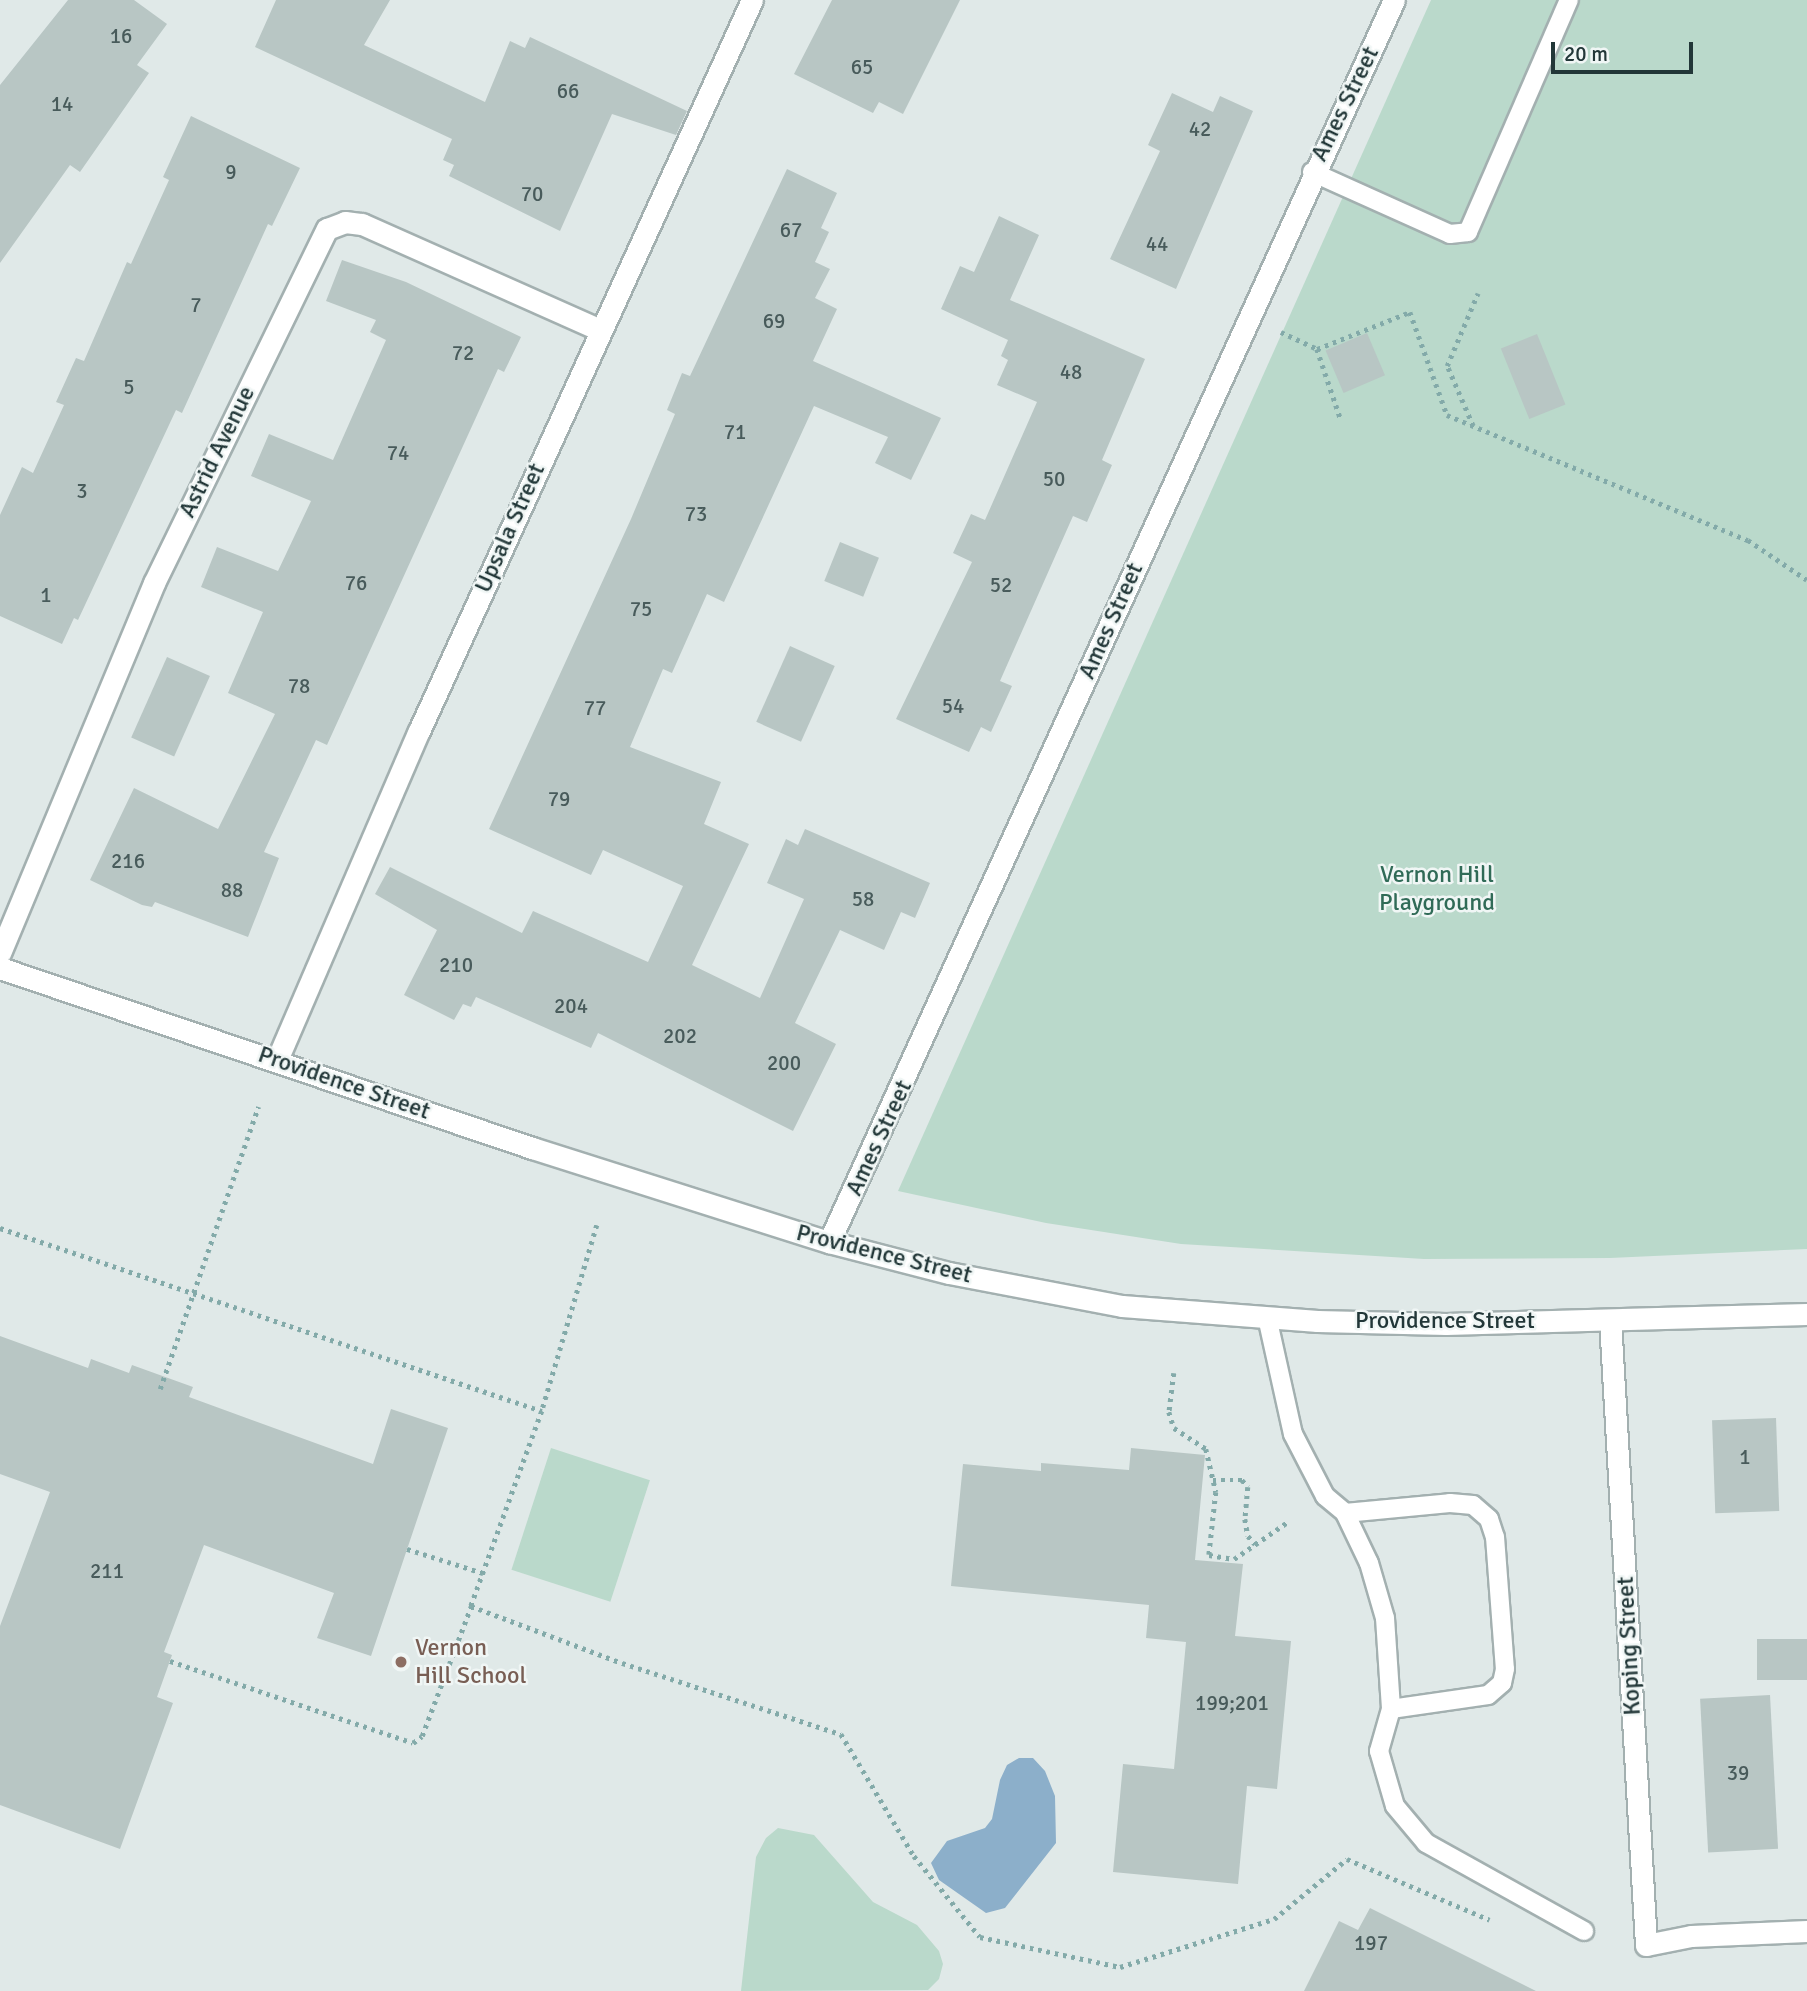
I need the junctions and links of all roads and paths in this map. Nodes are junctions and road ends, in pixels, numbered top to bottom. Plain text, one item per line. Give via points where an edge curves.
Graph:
1 (752, 0) edge
2 (1394, 0) edge
3 (1569, 0) edge
4 (1312, 172) junction
5 (1479, 293) dead end
6 (600, 330) junction
7 (1277, 330) dead end
8 (1317, 349) junction
9 (1341, 420) dead end
10 (1473, 426) junction
11 (1807, 580) edge
12 (0, 953) edge
13 (0, 968) edge
14 (278, 1060) junction
15 (258, 1107) dead end
16 (597, 1225) dead end
17 (0, 1228) edge
18 (829, 1242) junction
19 (194, 1294) junction
20 (1807, 1314) edge
21 (1267, 1317) junction
22 (1610, 1320) junction
23 (1174, 1373) dead end
24 (160, 1389) dead end
25 (542, 1411) junction
26 (1213, 1480) junction
27 (1345, 1513) junction
28 (1289, 1521) dead end
29 (1255, 1544) junction
30 (407, 1549) dead end
31 (483, 1573) junction
32 (471, 1606) junction
33 (170, 1661) dead end
34 (1391, 1709) junction
35 (1494, 1922) dead end
36 (1584, 1931) dead end
37 (1807, 1931) edge

1 - 6 street, Upsala Street
2 - 4 street, Ames Street
3 - 4 lane via 1468,232 1450,234
4 - 18 street, Ames Street via 856,1192
5 - 10 path via 1447,366
6 - 12 street, Astrid Avenue via 362,224 345,222 327,229 154,583
6 - 14 street, Upsala Street
7 - 8 path
8 - 9 path
8 - 10 path via 1410,312 1447,415
10 - 11 path via 1748,540
13 - 14 street, Providence Street
14 - 18 street, Providence Street
15 - 19 path
16 - 25 path
17 - 19 path
18 - 21 street, Providence Street via 949,1273 1122,1306
19 - 24 path
19 - 25 path
20 - 22 street, Providence Street
21 - 22 street, Providence Street via 1446,1324
21 - 27 lane via 1293,1434 1325,1496
22 - 37 street, Koping Street via 1646,1945
23 - 26 path via 1169,1412 1174,1428 1206,1449
25 - 31 path
26 - 29 path via 1242,1479 1248,1487 1245,1519 1248,1536
26 - 29 path via 1209,1555 1234,1559
27 - 34 lane via 1369,1563 1385,1618
27 - 34 lane via 1473,1505 1489,1519 1495,1537 1505,1669 1502,1683 1488,1695
28 - 29 path
30 - 31 path
31 - 32 path
32 - 33 path via 422,1736 413,1743
32 - 35 path via 622,1663 841,1734 914,1856 980,1937 1120,1967 1274,1919 1347,1859
34 - 36 lane via 1379,1751 1395,1806 1426,1843

